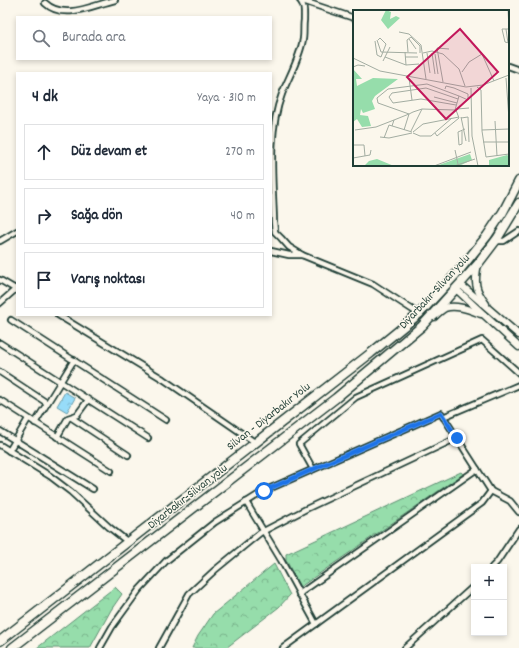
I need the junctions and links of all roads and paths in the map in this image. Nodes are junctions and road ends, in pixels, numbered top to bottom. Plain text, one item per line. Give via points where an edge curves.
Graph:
1 (115, 0) edge
2 (300, 0) edge
3 (45, 3) dead end
4 (353, 18) edge
5 (509, 66) edge
6 (519, 70) edge
7 (519, 181) edge
8 (519, 203) edge
9 (519, 231) edge
10 (16, 232) edge
11 (0, 241) edge
12 (495, 241) junction
13 (272, 251) edge
14 (302, 255) junction
15 (478, 264) junction
16 (0, 280) edge
17 (458, 287) junction
18 (16, 289) edge
19 (0, 303) edge
20 (491, 312) junction
21 (419, 314) junction
22 (60, 316) edge
23 (486, 317) junction
24 (11, 320) dead end
25 (422, 326) junction
26 (519, 335) edge
27 (0, 343) edge
28 (519, 347) edge
29 (74, 360) junction
30 (0, 372) edge
31 (519, 373) edge
32 (60, 381) junction
33 (519, 385) edge
34 (0, 400) edge
35 (88, 400) junction
36 (47, 403) junction
37 (444, 417) junction
38 (28, 418) junction
39 (72, 418) junction
40 (166, 420) dead end
41 (35, 423) junction
42 (0, 431) edge
43 (57, 437) junction
44 (148, 438) dead end
45 (457, 438) junction
46 (14, 440) junction
47 (256, 443) junction
48 (0, 445) edge
49 (9, 451) junction
50 (128, 455) dead end
51 (478, 469) junction
52 (313, 470) junction
53 (112, 471) dead end
54 (93, 489) dead end
55 (491, 491) junction
56 (246, 502) junction
57 (519, 511) edge
58 (519, 529) edge
59 (264, 531) junction
60 (128, 542) junction
61 (495, 564) edge
62 (471, 589) edge
63 (299, 594) junction
64 (316, 624) junction
65 (0, 641) edge
66 (15, 647) edge
67 (100, 648) edge
68 (159, 648) edge
69 (283, 648) edge
70 (405, 648) edge

1 - 3 street via 62,12 50,8
2 - 4 street
2 - 14 street via 304,10 302,39 278,110 273,139 275,232 289,247
5 - 6 street
7 - 21 highway, Silvan - Diyarbakır Yolu via 487,236
8 - 12 highway, Diyarbakır-Silvan yolu
9 - 12 street via 504,241
10 - 11 street
12 - 15 highway, Diyarbakır-Silvan yolu
13 - 14 street
14 - 21 street via 373,284
15 - 17 highway, Diyarbakır-Silvan yolu
15 - 20 street via 475,278 478,293
16 - 18 street
17 - 20 street
17 - 23 street
17 - 25 highway, Diyarbakır-Silvan yolu
18 - 19 street
20 - 26 street
21 - 47 highway, Silvan - Diyarbakır Yolu
22 - 47 street via 163,380
23 - 25 street via 473,311 444,308
23 - 28 street
24 - 29 street
25 - 66 highway, Diyarbakır-Silvan yolu via 336,398
27 - 32 street
29 - 32 street
29 - 40 street
30 - 36 street
31 - 52 street via 482,340 356,397 299,444
32 - 35 street
32 - 36 street
33 - 37 street
34 - 38 street
35 - 39 street
35 - 44 street
36 - 41 street
37 - 45 street
37 - 52 street via 441,413
38 - 41 street
38 - 46 street
39 - 43 street via 68,418
39 - 50 street
41 - 43 street
42 - 46 street
43 - 53 street
45 - 51 street
45 - 59 street
46 - 49 street
46 - 54 street
47 - 60 highway, Silvan - Diyarbakır Yolu
48 - 49 street
49 - 60 street via 71,492
51 - 55 street
51 - 63 street
52 - 56 street via 264,491
55 - 57 street via 510,501
55 - 64 street via 482,504
56 - 59 street
56 - 67 street via 215,522 166,561 139,590
58 - 61 street
59 - 63 street
59 - 68 street via 189,594
60 - 65 highway, Silvan - Diyarbakır Yolu
62 - 70 street
63 - 64 street
64 - 69 street

